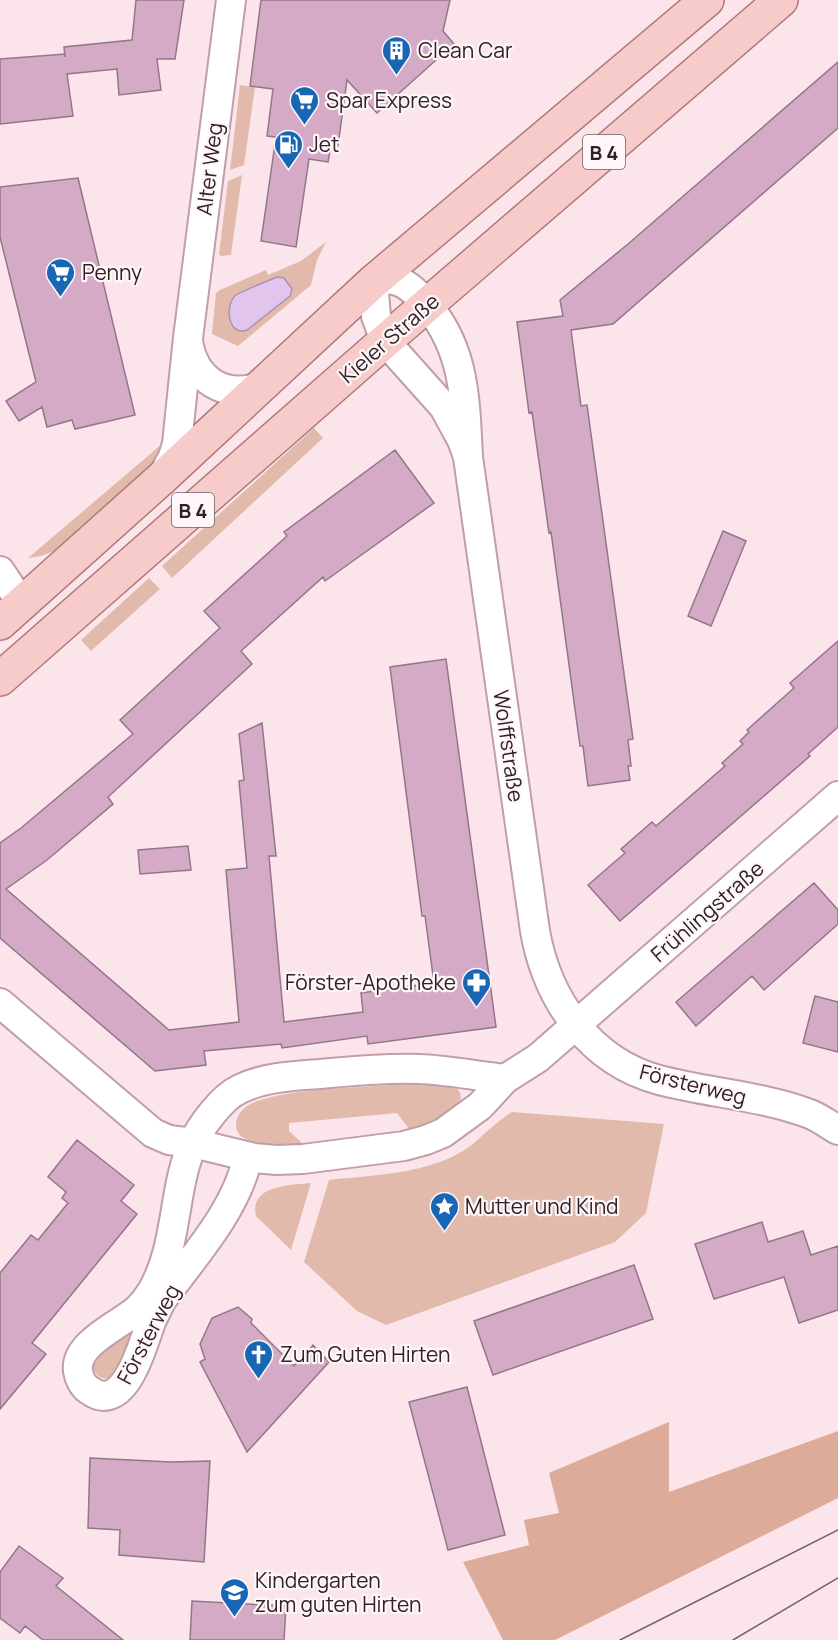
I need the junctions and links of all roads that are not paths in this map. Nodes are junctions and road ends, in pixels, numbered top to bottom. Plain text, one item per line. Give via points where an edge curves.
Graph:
1 (231, 0) edge
2 (707, 0) edge
3 (781, 0) edge
4 (373, 282) junction
5 (427, 304) junction
6 (188, 339) junction
7 (385, 341) junction
8 (262, 386) junction
9 (468, 457) junction
10 (162, 478) junction
11 (0, 571) edge
12 (11, 614) edge
13 (0, 678) edge
14 (838, 796) edge
15 (0, 1003) edge
16 (576, 1025) junction
17 (504, 1078) junction
18 (838, 1130) edge
19 (193, 1143) junction
20 (248, 1157) junction

1 - 6 street, Alter Weg
2 - 4 main road, B 4
3 - 5 main road, Kieler Straße / B 4
4 - 5 street, Wolffstraße via 392,279 404,283
4 - 7 street, Wolffstraße via 376,316
4 - 8 main road, B 4
5 - 7 main road, Kieler Straße / B 4
5 - 9 street, Wolffstraße via 450,339 459,366
6 - 8 street, Alter Weg via 194,361 213,383 239,391
6 - 10 street, Alter Weg via 177,444
7 - 9 street, Wolffstraße via 444,406
7 - 13 main road, Kieler Straße / B 4
8 - 10 main road, B 4
9 - 16 street, Wolffstraße via 539,953 553,992
10 - 12 main road, B 4
11 - 12 street
14 - 16 street, Frühlingstraße
15 - 19 street via 153,1133
16 - 17 street via 537,1058
16 - 18 street, Försterweg via 604,1052 638,1073 811,1114
17 - 19 street, Försterweg via 420,1069 290,1076 239,1089 208,1119
17 - 20 street via 480,1106 443,1133 426,1140 303,1160
19 - 20 street
19 - 20 street, Försterweg via 170,1246 152,1291 138,1309 102,1333 79,1358 80,1380 99,1395 120,1390 129,1378 161,1301 229,1206

